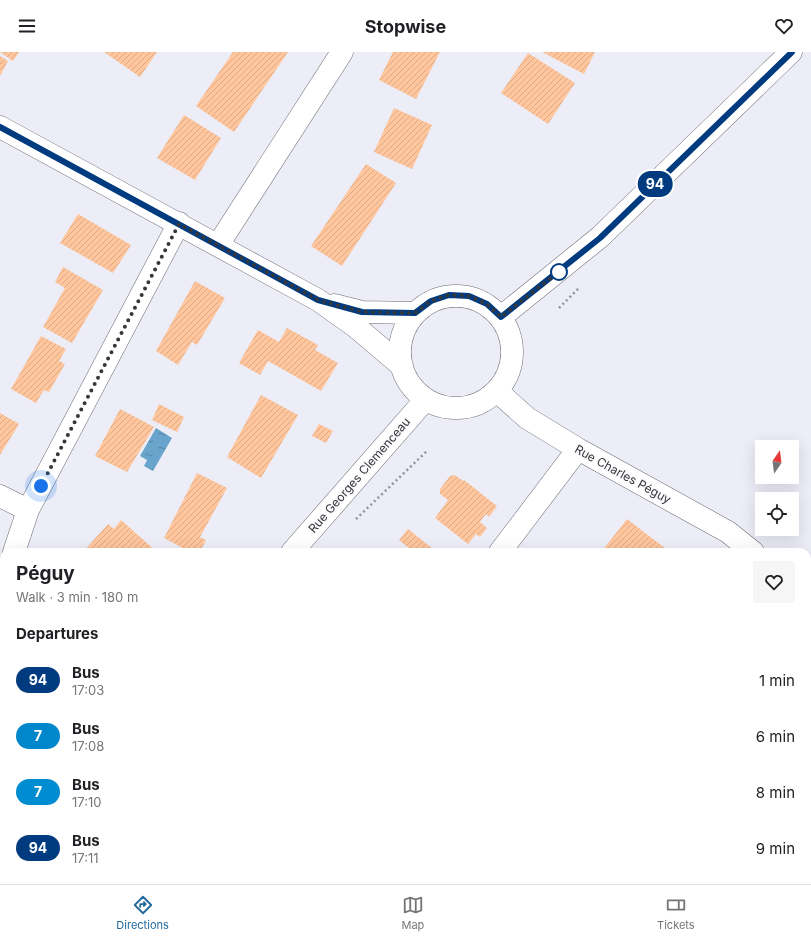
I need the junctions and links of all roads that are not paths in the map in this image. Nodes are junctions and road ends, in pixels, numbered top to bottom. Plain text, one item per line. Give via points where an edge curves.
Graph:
1 (342, 52) edge
2 (792, 52) edge
3 (0, 127) edge
4 (179, 224) junction
5 (218, 245) junction
6 (318, 300) junction
7 (415, 313) junction
8 (501, 317) junction
9 (402, 366) junction
10 (497, 391) junction
11 (426, 399) junction
12 (578, 449) junction
13 (0, 496) edge
14 (28, 510) junction
15 (15, 548) edge
16 (296, 548) edge
17 (503, 548) edge
18 (748, 548) edge

1 - 5 street
2 - 8 street via 600,238
3 - 4 street
4 - 5 street
4 - 14 street
5 - 6 street
6 - 7 street via 362,312
6 - 9 street via 356,327
7 - 8 street via 431,301 449,295 469,296 487,304
7 - 9 street via 405,329 400,347
8 - 10 street via 510,334 513,352 511,366
9 - 11 street via 407,379
10 - 11 street via 484,401 455,408
10 - 12 street, Rue Charles Péguy via 527,418
11 - 16 street, Rue Georges Clemenceau
12 - 17 street
12 - 18 street, Rue Charles Péguy via 728,532
13 - 14 street
14 - 15 street

